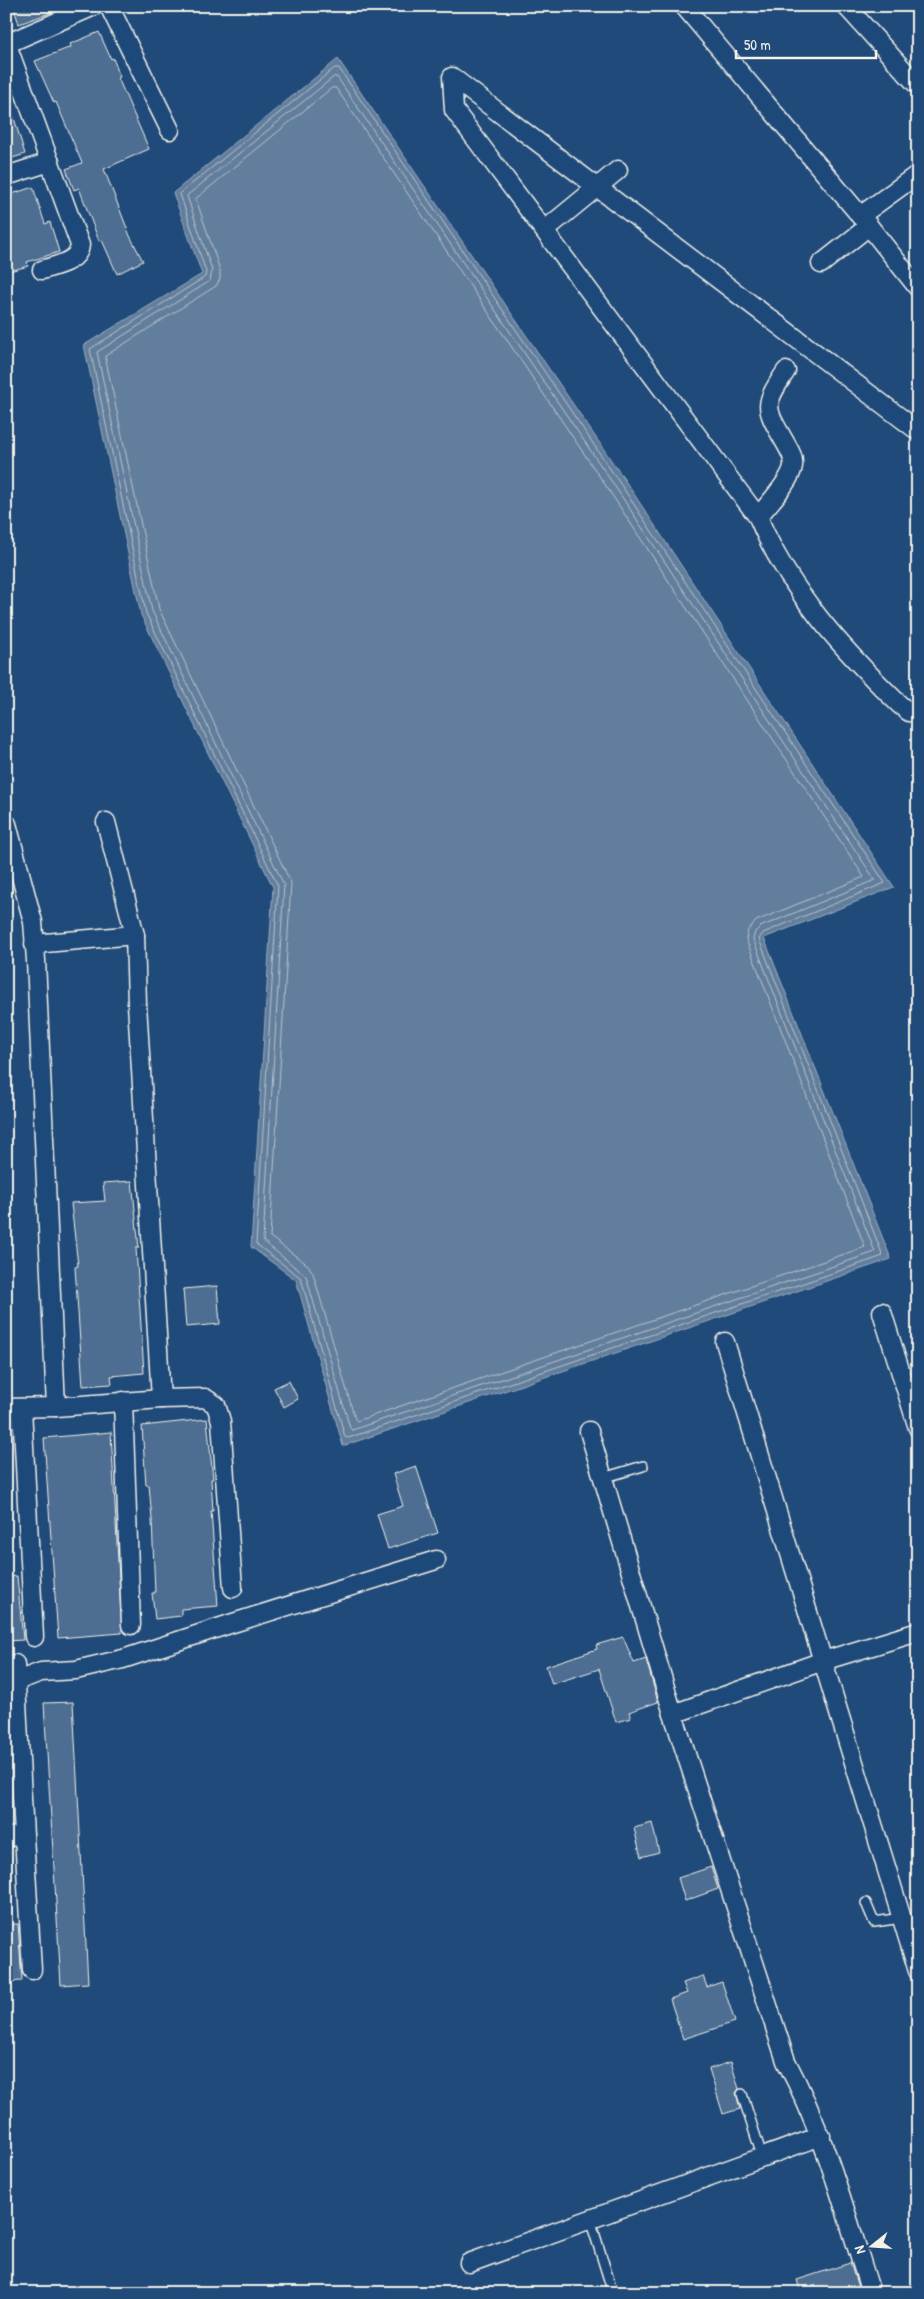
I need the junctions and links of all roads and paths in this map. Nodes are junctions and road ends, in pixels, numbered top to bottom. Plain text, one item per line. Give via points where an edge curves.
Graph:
1 (94, 6) edge
2 (109, 6) edge
3 (684, 6) edge
4 (846, 6) edge
5 (6, 43) edge
6 (918, 86) edge
7 (170, 130) dead end
8 (50, 162) junction
9 (618, 170) dead end
10 (918, 174) edge
11 (6, 176) edge
12 (598, 187) junction
13 (865, 222) junction
14 (545, 230) junction
15 (821, 264) dead end
16 (42, 270) dead end
17 (918, 288) edge
18 (786, 371) dead end
19 (918, 430) edge
20 (758, 517) junction
21 (918, 713) edge
22 (106, 822) dead end
23 (7, 824) edge
24 (135, 936) junction
25 (34, 944) junction
26 (882, 1312) dead end
27 (725, 1342) dead end
28 (161, 1399) junction
29 (123, 1401) junction
30 (14, 1408) edge
31 (56, 1408) junction
32 (918, 1428) edge
33 (589, 1432) dead end
34 (643, 1466) dead end
35 (603, 1478) junction
36 (436, 1560) dead end
37 (233, 1588) dead end
38 (131, 1625) dead end
39 (918, 1632) edge
40 (34, 1637) dead end
41 (824, 1661) junction
42 (10, 1664) edge
43 (41, 1672) junction
44 (11, 1684) edge
45 (674, 1714) junction
46 (24, 1836) junction
47 (6, 1837) edge
48 (866, 1903) dead end
49 (902, 1918) junction
50 (32, 1970) dead end
51 (918, 1971) edge
52 (742, 2094) dead end
53 (820, 2136) junction
54 (762, 2156) junction
55 (590, 2218) junction
56 (469, 2262) dead end
57 (613, 2293) edge
58 (871, 2293) edge

1 - 5 street
2 - 7 street
3 - 13 street
4 - 6 street
5 - 8 street
8 - 11 street
8 - 16 street via 80,251 76,258
9 - 12 street
10 - 13 street
12 - 14 street
12 - 14 street via 452,77 454,110
12 - 19 street
13 - 15 street
13 - 17 street
14 - 20 street
18 - 20 street via 768,402 770,417 792,455 793,466 789,477
20 - 21 street via 769,544 822,623 900,705 909,712
22 - 24 street
23 - 25 street via 33,922
24 - 25 street
24 - 28 street
25 - 31 street
26 - 32 street
27 - 41 street
28 - 29 street
28 - 37 street via 205,1398 216,1406 220,1421
29 - 31 street
29 - 38 street
30 - 31 street
30 - 40 street
33 - 35 street
34 - 35 lane
35 - 45 street
36 - 43 street via 104,1665
39 - 41 street
41 - 45 street
41 - 49 street
42 - 43 street
42 - 44 street
43 - 44 street
44 - 46 street
45 - 53 street via 786,2061
46 - 47 street
46 - 50 street
48 - 49 lane via 874,1922
49 - 51 street
52 - 54 lane
53 - 54 street
53 - 58 street
54 - 55 street
55 - 56 street
55 - 57 lane

